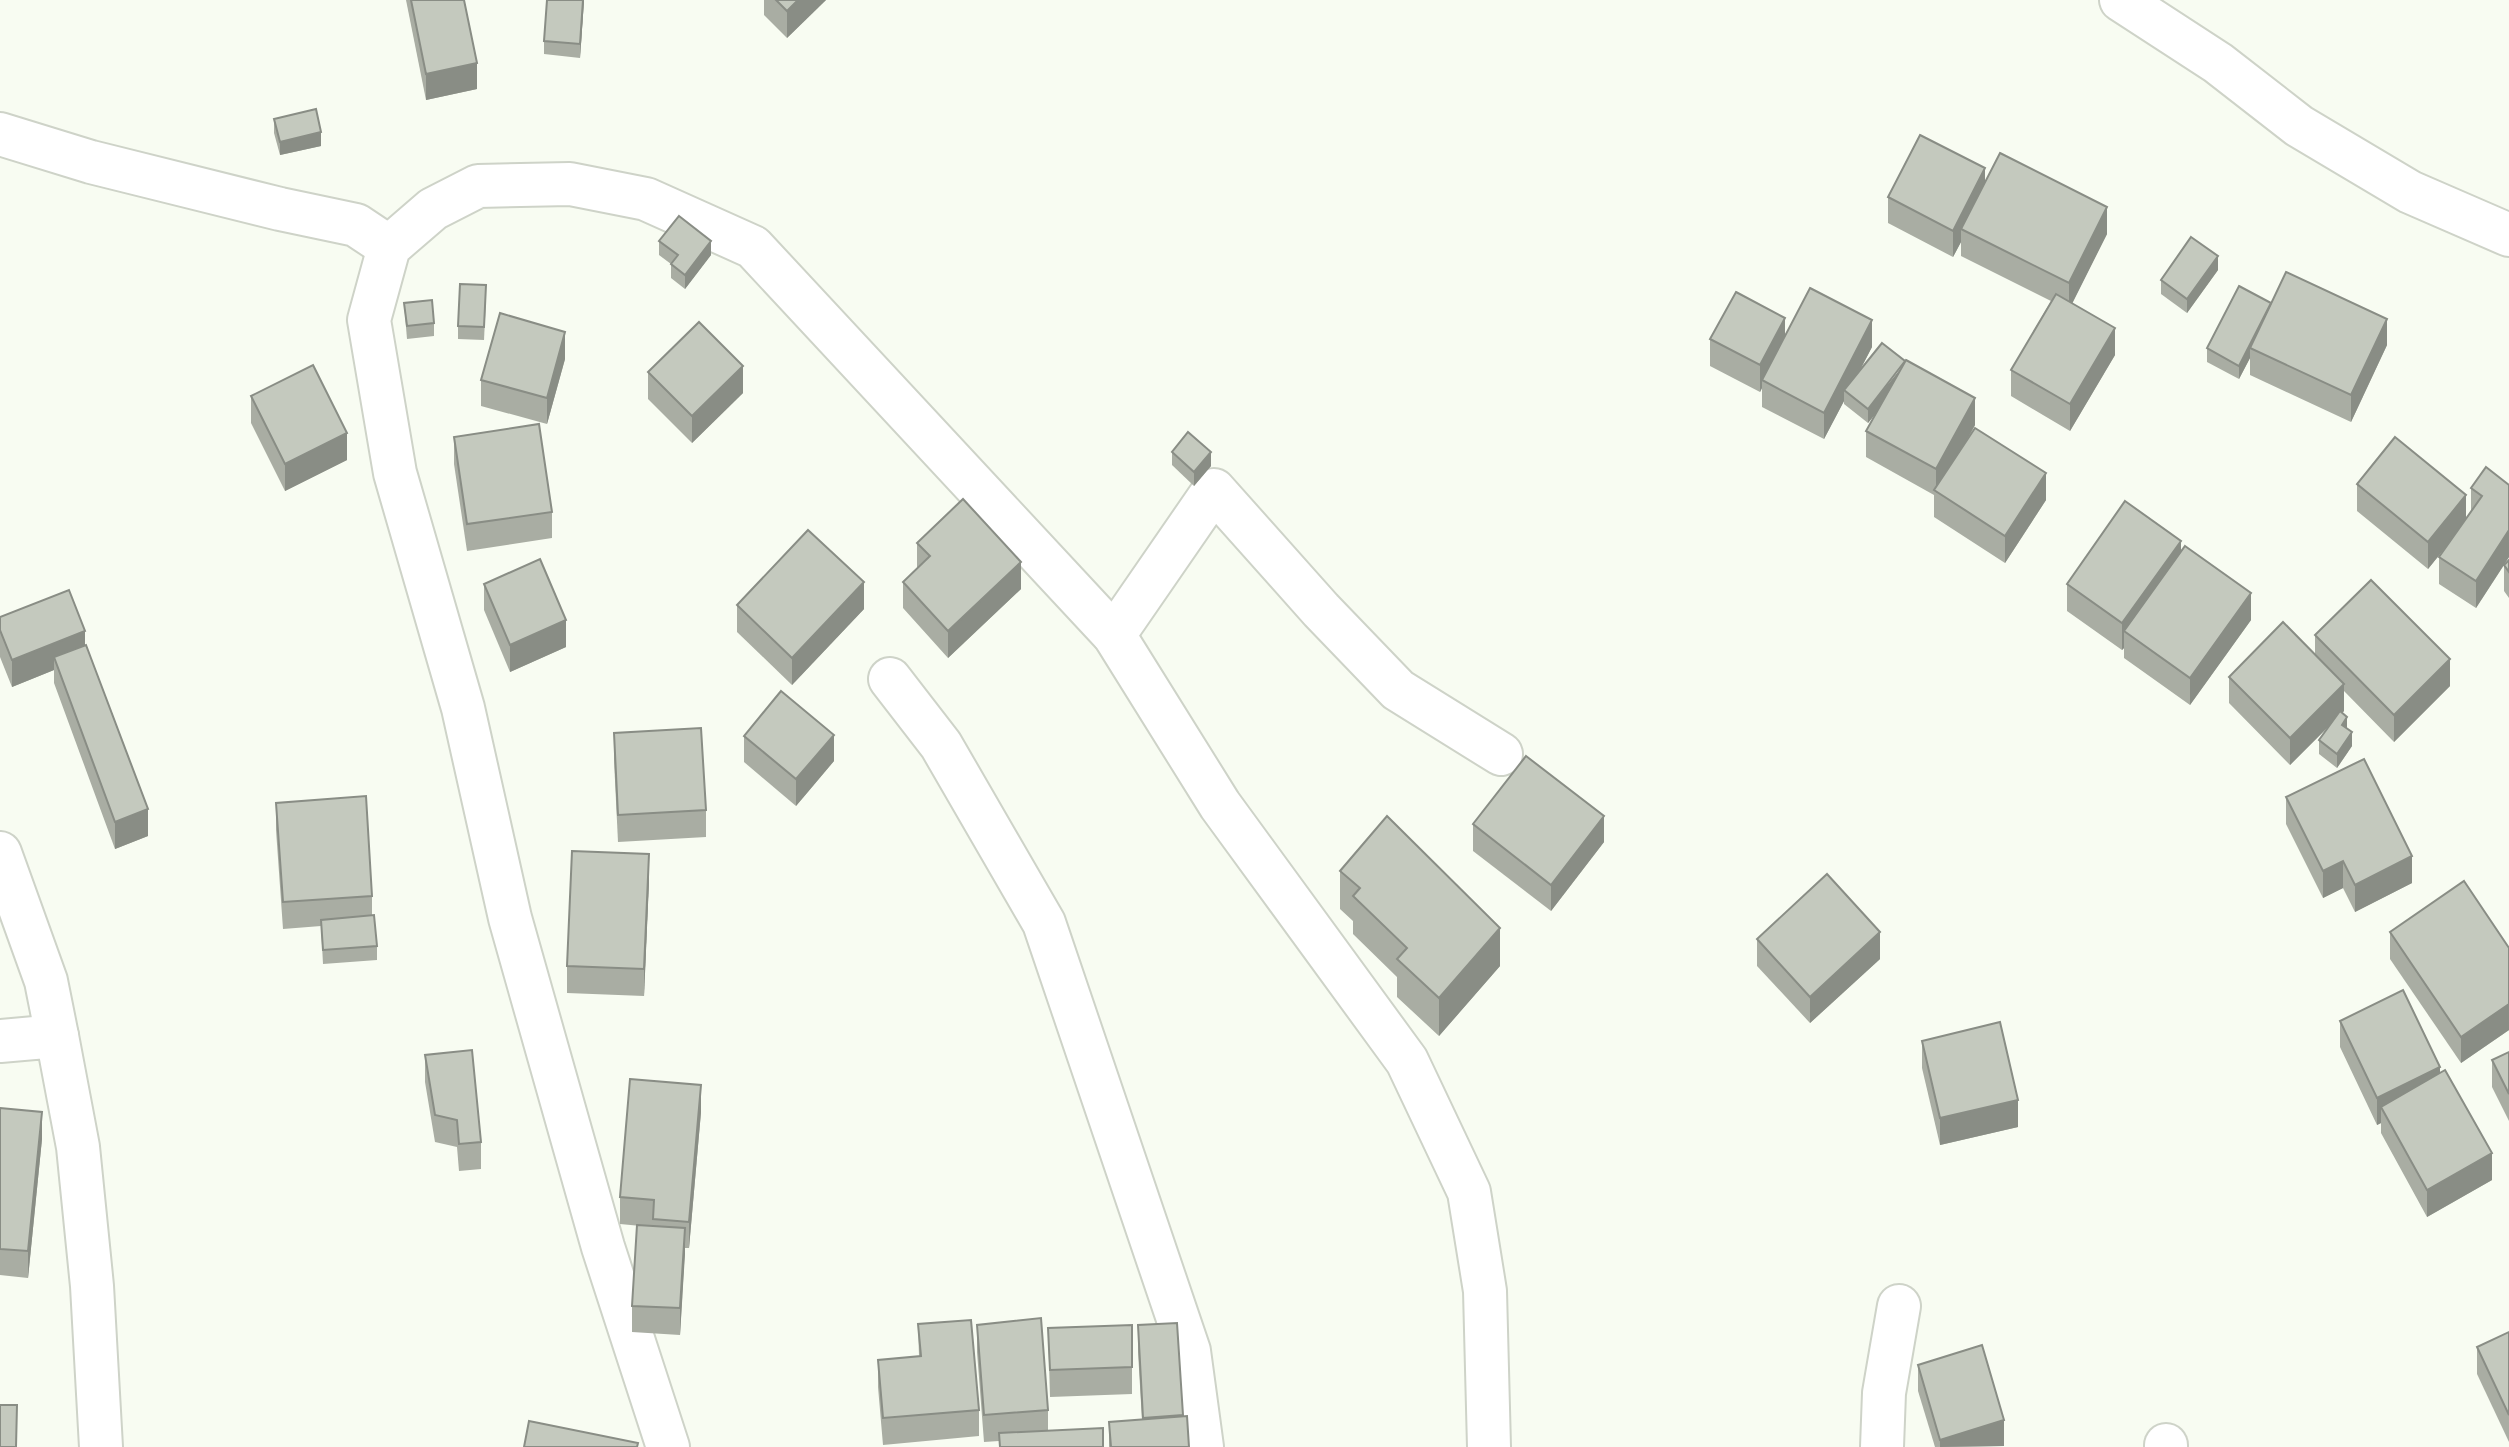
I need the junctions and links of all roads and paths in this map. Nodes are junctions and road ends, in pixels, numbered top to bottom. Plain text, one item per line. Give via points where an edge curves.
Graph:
1 (2121, 0) edge
2 (0, 134) edge
3 (2509, 235) edge
4 (389, 247) junction
5 (1114, 635) junction
6 (890, 679) dead end
7 (1501, 754) dead end
8 (0, 853) edge
9 (57, 1036) junction
10 (0, 1041) edge
11 (1899, 1306) dead end
12 (101, 1447) edge
13 (668, 1447) edge
14 (1202, 1447) edge
15 (1489, 1447) edge
16 (1882, 1447) edge

1 - 3 street via 2218,63 2299,126 2410,192
2 - 4 street via 105,166 356,225
4 - 5 street via 433,209 478,186 570,184 646,199 753,247
4 - 13 street via 369,320 395,473 463,708 510,918 603,1247
5 - 7 street via 1214,490 1398,690
5 - 15 street via 1220,805 1407,1061 1469,1192 1485,1291
6 - 14 street via 941,745 1044,923 1189,1351
8 - 9 street via 46,981
9 - 10 street
9 - 12 street via 78,1147
11 - 16 street via 1884,1393

